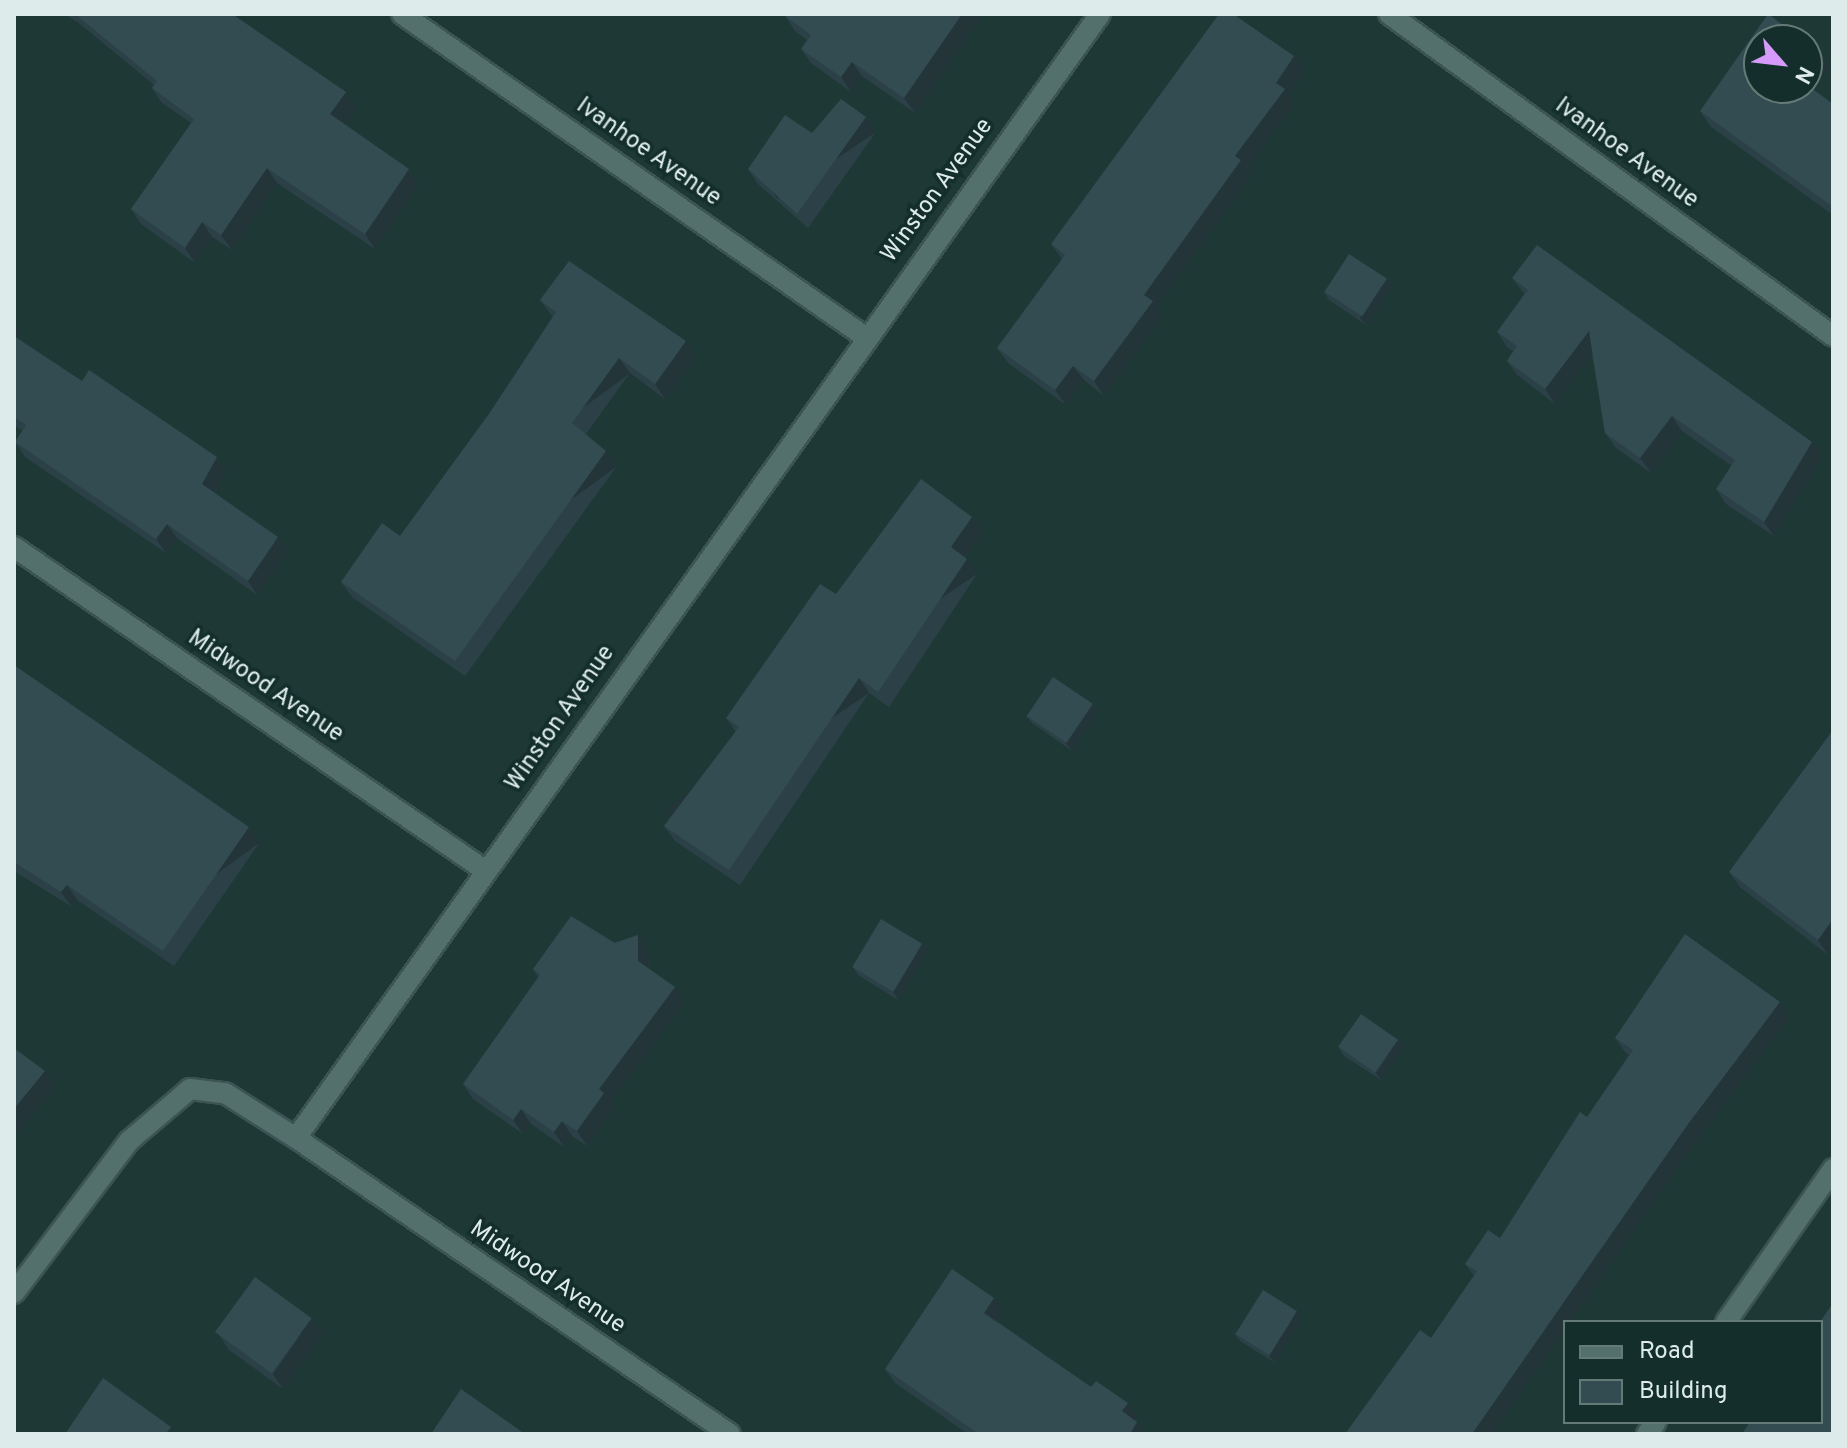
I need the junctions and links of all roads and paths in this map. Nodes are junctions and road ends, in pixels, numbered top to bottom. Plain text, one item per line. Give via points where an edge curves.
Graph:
1 (402, 14) edge
2 (1100, 14) edge
3 (1389, 14) edge
4 (864, 336) junction
5 (1833, 336) edge
6 (14, 547) edge
7 (486, 871) junction
8 (296, 1138) junction
9 (1833, 1169) edge
10 (14, 1293) edge
11 (1727, 1320) edge
12 (730, 1434) edge

1 - 4 street, Ivanhoe Avenue
2 - 4 street, Winston Avenue
3 - 5 street, Ivanhoe Avenue
4 - 7 street, Winston Avenue
6 - 7 street, Midwood Avenue
7 - 8 street, Winston Avenue
8 - 10 street via 225,1093 190,1089 129,1141
8 - 12 street, Midwood Avenue
9 - 11 street

